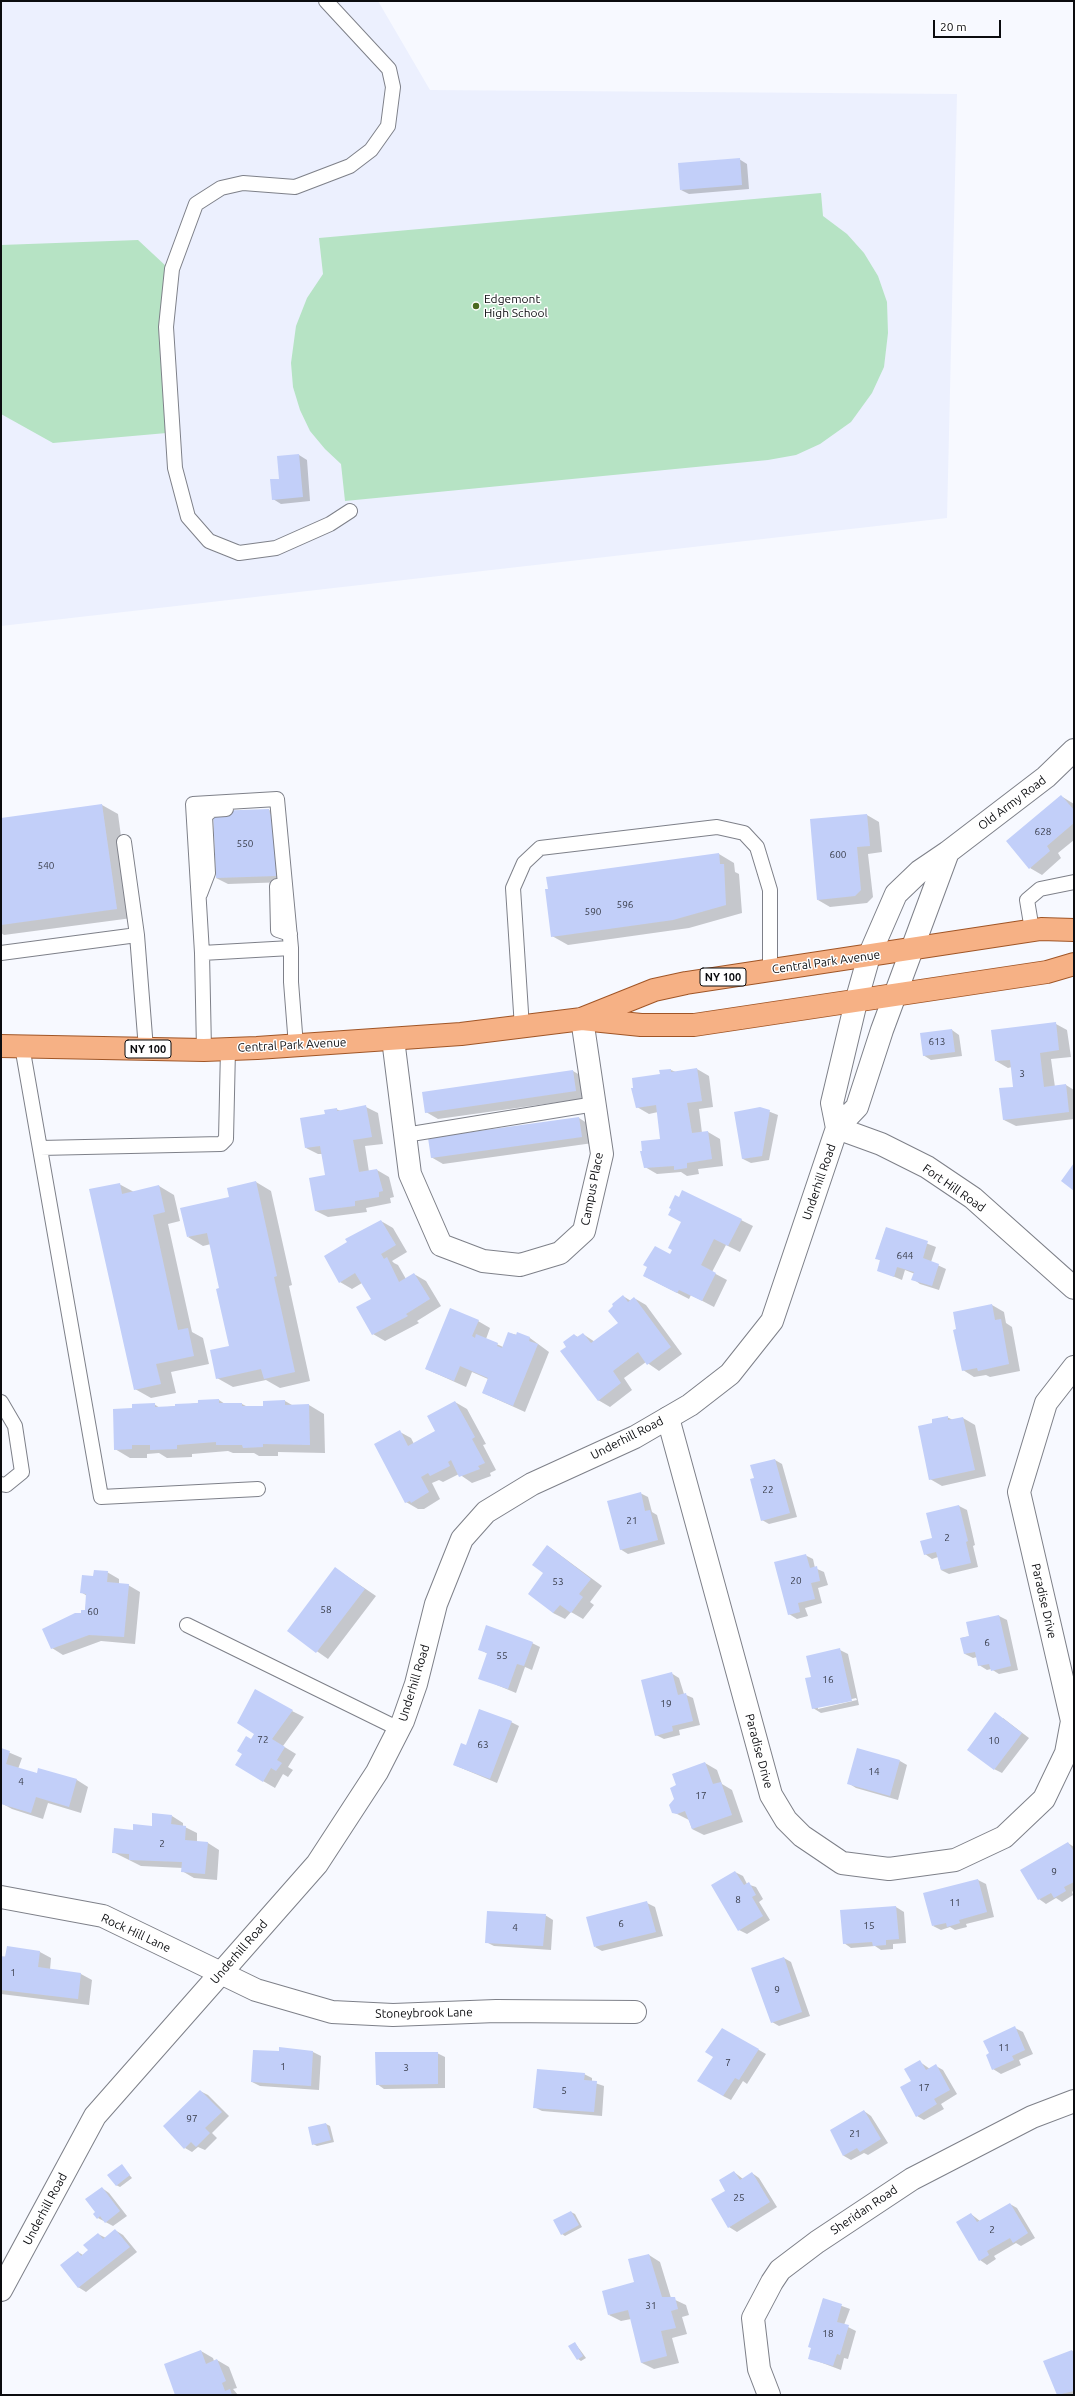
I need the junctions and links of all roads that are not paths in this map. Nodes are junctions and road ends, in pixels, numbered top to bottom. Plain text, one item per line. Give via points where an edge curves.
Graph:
1 (326, 1) edge
2 (350, 511) dead end
3 (1074, 750) edge
4 (124, 842) dead end
5 (948, 852) junction
6 (1074, 882) edge
7 (1032, 930) junction
8 (1074, 930) edge
9 (137, 935) junction
10 (291, 948) junction
11 (911, 949) junction
12 (1, 953) edge
13 (202, 953) junction
14 (870, 956) junction
15 (1074, 964) edge
16 (770, 970) junction
17 (894, 996) junction
18 (856, 1002) junction
19 (582, 1019) junction
20 (522, 1028) junction
21 (393, 1039) junction
22 (12, 1046) edge
23 (296, 1046) junction
24 (146, 1049) junction
25 (228, 1049) junction
26 (204, 1050) junction
27 (595, 1104) junction
28 (837, 1128) junction
29 (405, 1135) junction
30 (40, 1148) junction
31 (1074, 1288) edge
32 (1074, 1367) edge
33 (1, 1402) edge
34 (668, 1418) junction
35 (1, 1484) edge
36 (258, 1489) dead end
37 (187, 1625) dead end
38 (399, 1729) junction
39 (1, 1897) edge
40 (220, 1973) junction
41 (635, 2012) dead end
42 (1074, 2101) edge
43 (1, 2290) edge
44 (769, 2395) edge

1 - 2 lane via 389,69 393,87 388,126 371,150 350,166 295,187 243,183 221,188 196,204 172,269 166,327 175,468 188,516 209,541 239,553 276,548 330,524
3 - 5 street, Old Army Road via 1046,777
4 - 9 lane
5 - 11 street
5 - 14 street, Old Army Road via 920,871 896,894
6 - 7 lane via 1040,889 1027,900
7 - 8 main road, Central Park Avenue / NY 100
7 - 11 main road, Central Park Avenue / NY 100
9 - 12 lane
9 - 24 lane
10 - 13 lane
10 - 13 lane via 277,799 192,804
10 - 23 lane
11 - 14 main road, Central Park Avenue / NY 100
11 - 17 street, Underhill Road
13 - 26 lane
14 - 16 main road, Central Park Avenue / NY 100
14 - 18 street, Old Army Road
15 - 17 main road, Central Park Avenue / NY 100 via 1046,972
16 - 19 main road, Central Park Avenue / NY 100 via 654,990
16 - 20 lane via 770,890 757,846 744,833 718,827 540,848 524,863 513,888
17 - 18 main road, Central Park Avenue / NY 100
17 - 28 street, Underhill Road via 857,1107
18 - 19 main road, Central Park Avenue / NY 100 via 694,1025 641,1025
18 - 28 street, Underhill Road via 832,1103
19 - 20 main road, Central Park Avenue / NY 100
19 - 27 street, Campus Place
20 - 21 main road, Central Park Avenue / NY 100
21 - 23 main road, Central Park Avenue / NY 100
21 - 29 street, Campus Place
22 - 24 main road, Central Park Avenue / NY 100
22 - 30 lane
23 - 25 main road, Central Park Avenue / NY 100
24 - 26 main road, Central Park Avenue / NY 100
25 - 26 main road, Central Park Avenue / NY 100
25 - 30 lane via 226,1139 221,1144
27 - 29 lane
27 - 29 street, Campus Place via 602,1154 584,1232 560,1253 520,1265 483,1261 440,1245 410,1174
28 - 31 street, Fort Hill Road via 881,1144 927,1168 973,1198
28 - 34 street, Underhill Road via 772,1321 730,1374 690,1405
30 - 36 lane via 100,1497
32 - 34 street, Paradise Drive via 1046,1403 1019,1492 1072,1721 1066,1753 1044,1799 1004,1837 955,1860 889,1869 842,1863 802,1836 786,1820 770,1795
33 - 35 lane via 16,1426 22,1472 6,1485
34 - 38 street, Underhill Road via 532,1484 486,1512 466,1534 436,1604 416,1684
37 - 38 lane
38 - 40 street, Underhill Road via 377,1772 317,1864
39 - 40 street, Rock Hill Lane via 103,1916
40 - 41 street, Stoneybrook Lane via 256,1990 332,2012 393,2015 496,2011
40 - 43 street, Underhill Road via 95,2116
42 - 44 street, Sheridan Road via 1032,2117 912,2178 780,2270 753,2318 759,2370

